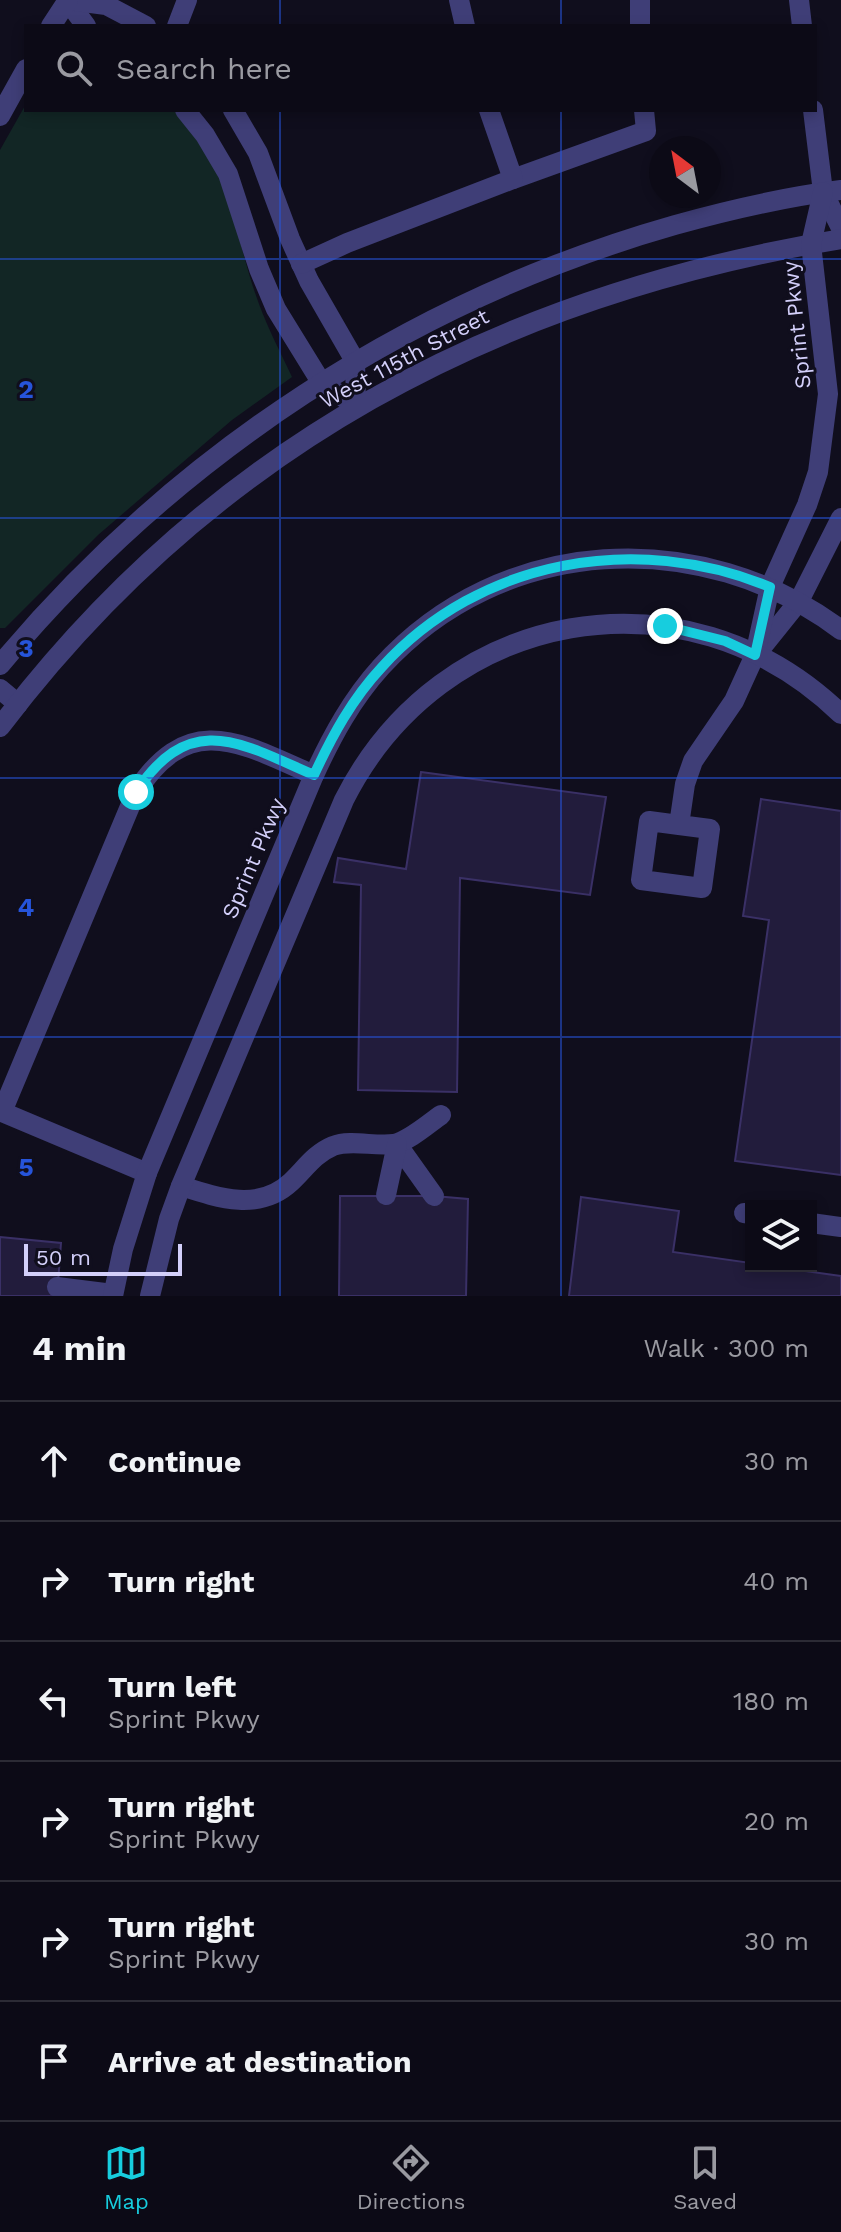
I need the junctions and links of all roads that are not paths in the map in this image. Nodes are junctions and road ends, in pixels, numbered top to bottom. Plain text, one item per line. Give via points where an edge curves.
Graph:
1 (68, 0) edge
2 (187, 0) edge
3 (459, 0) edge
4 (640, 0) edge
5 (799, 0) edge
6 (52, 24) edge
7 (85, 24) edge
8 (142, 24) edge
9 (178, 24) edge
10 (465, 24) edge
11 (640, 24) edge
12 (802, 24) edge
13 (24, 73) edge
14 (187, 112) edge
15 (234, 112) edge
16 (490, 112) edge
17 (644, 112) edge
18 (813, 112) edge
19 (0, 116) edge
20 (513, 179) junction
21 (832, 191) edge
22 (841, 228) edge
23 (841, 239) edge
24 (811, 244) junction
25 (301, 264) junction
26 (355, 361) junction
27 (321, 382) junction
28 (356, 406) junction
29 (841, 518) edge
30 (770, 587) junction
31 (799, 601) junction
32 (841, 630) edge
33 (755, 655) junction
34 (0, 665) edge
35 (0, 689) edge
36 (18, 704) junction
37 (841, 714) edge
38 (0, 727) edge
39 (314, 775) junction
40 (679, 825) dead end
41 (441, 1115) dead end
42 (397, 1144) junction
43 (147, 1173) junction
44 (181, 1186) junction
45 (386, 1195) dead end
46 (425, 1195) dead end
47 (817, 1224) edge
48 (841, 1227) edge
49 (57, 1287) dead end
50 (113, 1295) edge
51 (150, 1296) edge

1 - 6 street
1 - 7 street
1 - 8 street via 106,5
2 - 9 street
3 - 10 street
4 - 11 street
5 - 12 street
13 - 19 street
14 - 27 street via 228,174 268,293
15 - 25 street via 258,153
16 - 20 street
17 - 20 street via 646,131
18 - 21 street
20 - 25 street
21 - 22 street
21 - 24 street, Sprint Pkwy
21 - 26 street, West 115th Street via 693,221 586,254 469,301
23 - 24 street, West 115th Street
24 - 28 street, West 115th Street via 689,272 569,308 465,349
24 - 30 street, Sprint Pkwy via 828,380 824,436 807,505
25 - 26 street
26 - 27 street, West 115th Street
26 - 28 street
27 - 28 street
27 - 34 street, West 115th Street via 213,458 133,525
28 - 36 street, West 115th Street via 189,527 86,626
29 - 31 street
30 - 31 street, Sprint Pkwy
30 - 33 street, Sprint Pkwy
30 - 39 street, Sprint Pkwy via 706,566 647,558 592,559 508,581 454,607 404,645 345,714
31 - 32 street, Sprint Pkwy
31 - 33 street
33 - 37 street via 798,678
33 - 40 street via 734,701 693,761
33 - 44 street via 725,641 665,626 571,628 506,646 448,677 420,699 376,746 344,800
35 - 36 street
36 - 38 street, West 115th Street
39 - 43 street, Sprint Pkwy
39 - 43 street via 248,745 203,742 160,761 136,792 2,1112
41 - 42 street
42 - 44 street via 336,1145 318,1154 273,1195 254,1201 232,1201
42 - 45 street
42 - 46 street
43 - 50 street, Sprint Pkwy
44 - 51 street
47 - 48 street
49 - 50 street

